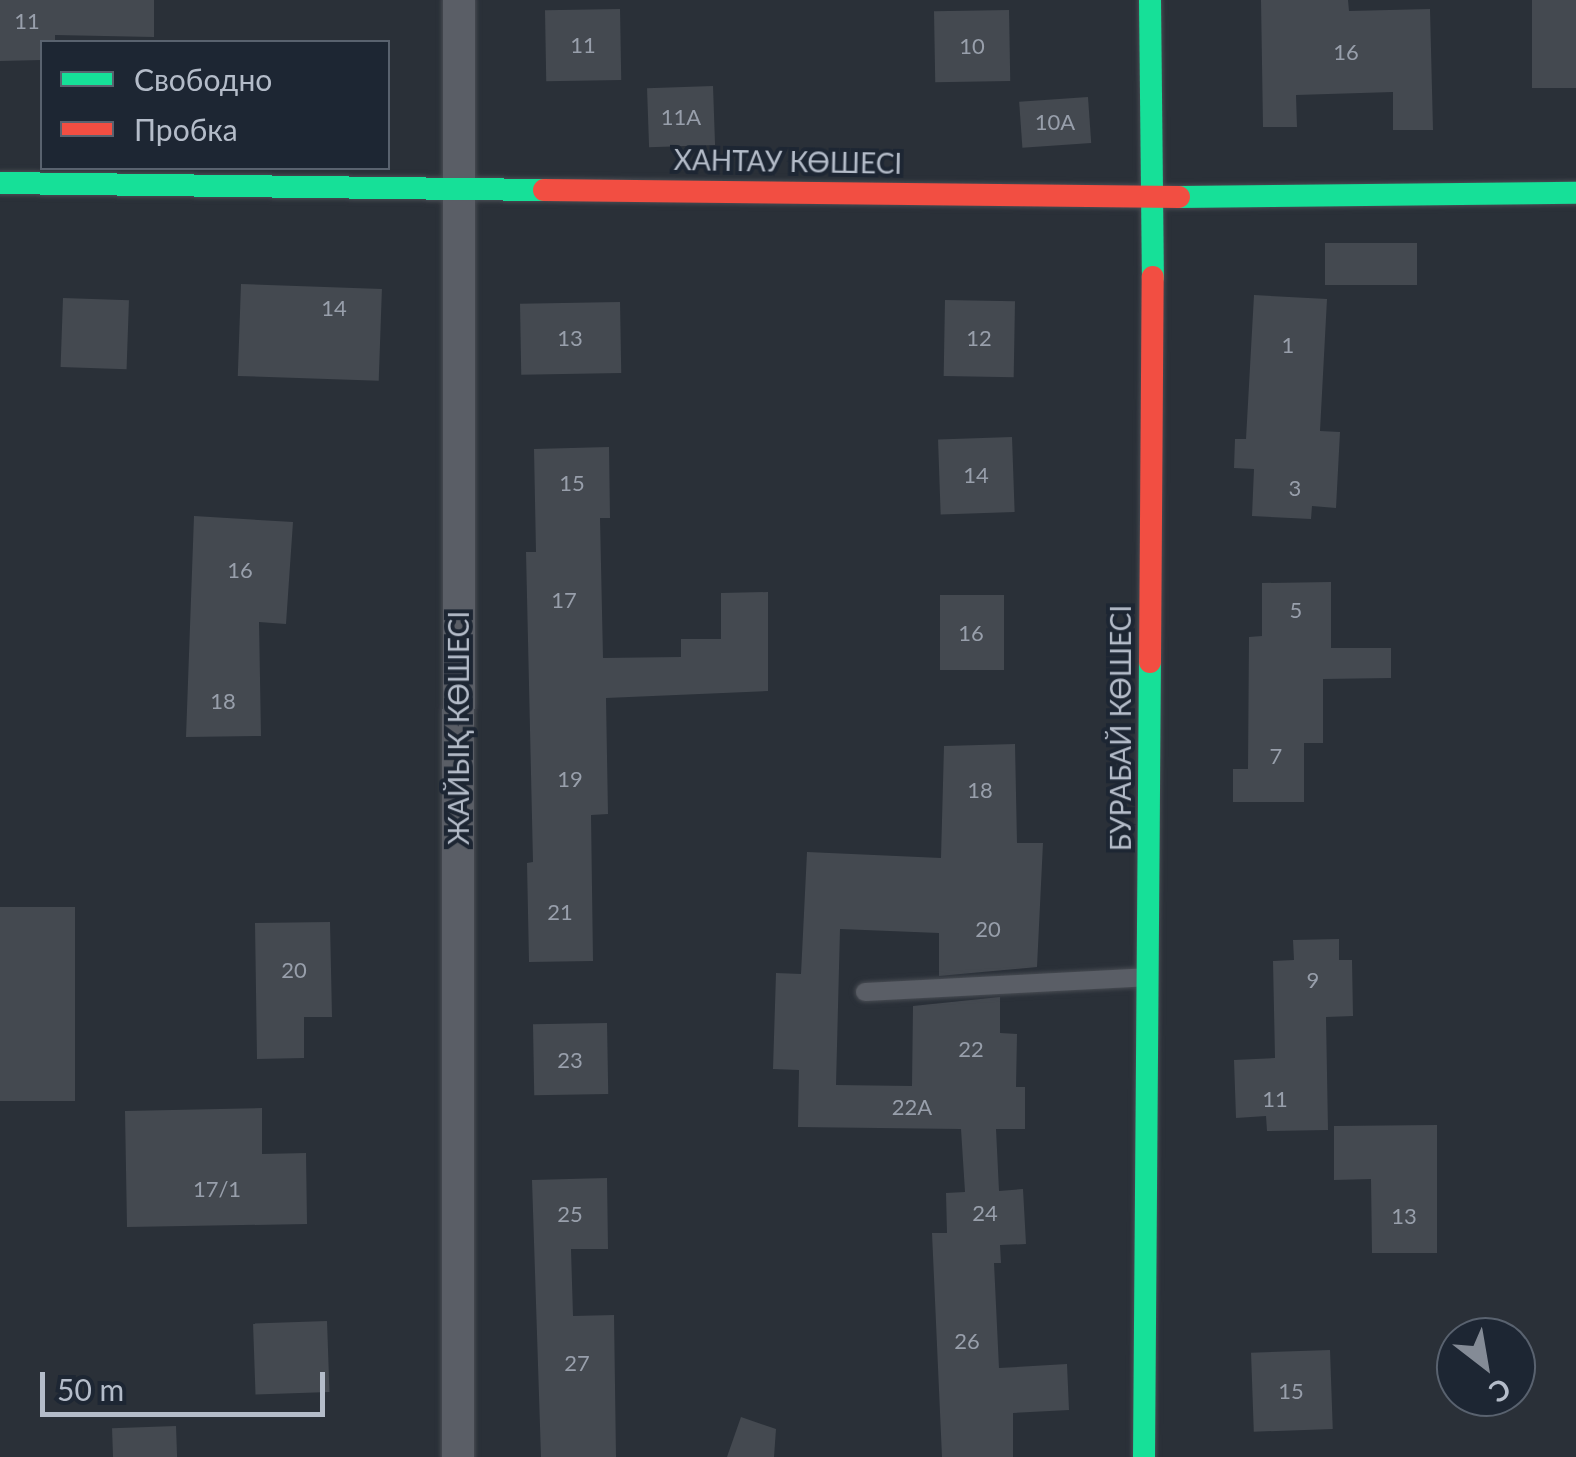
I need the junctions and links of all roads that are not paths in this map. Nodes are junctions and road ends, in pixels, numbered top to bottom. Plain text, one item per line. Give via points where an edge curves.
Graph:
1 (459, 0) edge
2 (1150, 0) edge
3 (0, 183) edge
4 (458, 190) junction
5 (1576, 193) edge
6 (1154, 197) junction
7 (1148, 977) junction
8 (864, 992) dead end
9 (458, 1457) edge
10 (1144, 1457) edge

1 - 4 street, ЖАЙЫҚ КӨШЕСІ
2 - 6 street, БУРАБАЙ КӨШЕСІ
3 - 4 street, ХАНТАУ КӨШЕСІ
4 - 6 street, ХАНТАУ КӨШЕСІ
4 - 9 street, ЖАЙЫҚ КӨШЕСІ
5 - 6 street, ХАНТАУ КӨШЕСІ
6 - 7 street, БУРАБАЙ КӨШЕСІ
7 - 8 lane
7 - 10 street, БУРАБАЙ КӨШЕСІ

